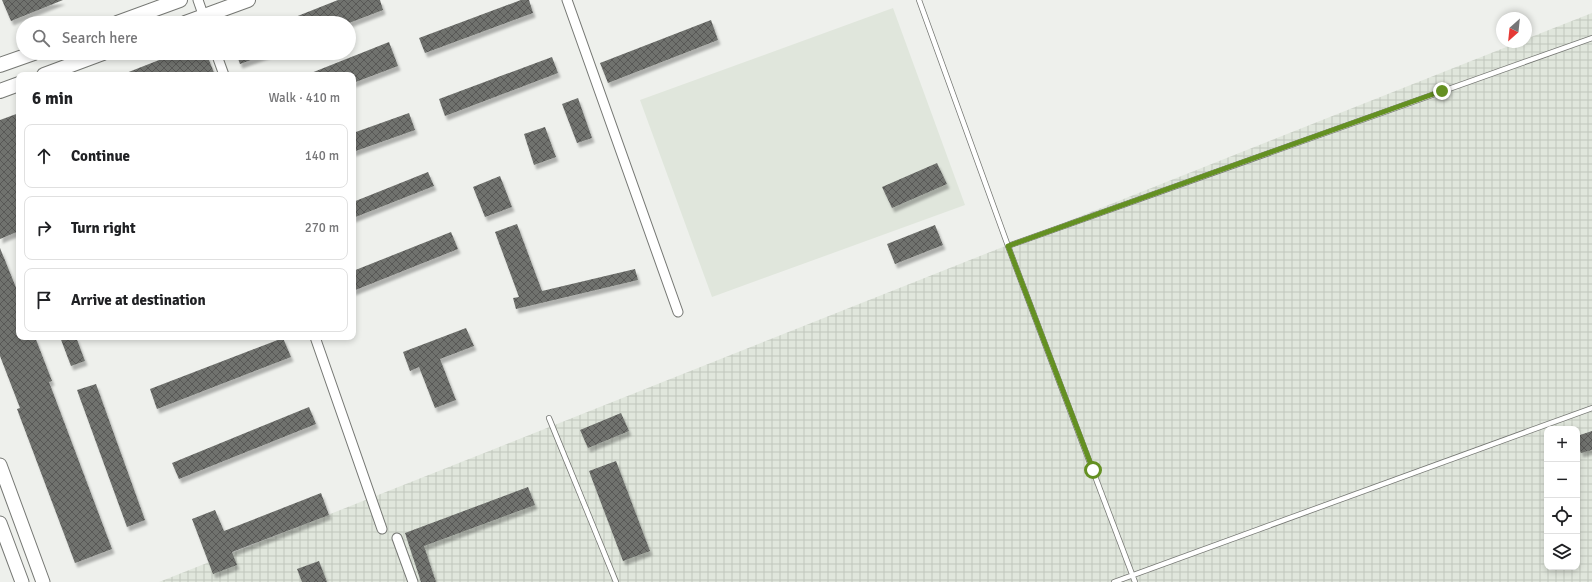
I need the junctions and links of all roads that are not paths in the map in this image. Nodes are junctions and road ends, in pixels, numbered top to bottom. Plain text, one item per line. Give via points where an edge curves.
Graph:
1 (180, 0) edge
2 (198, 0) edge
3 (248, 0) edge
4 (567, 0) edge
5 (919, 0) edge
6 (136, 16) edge
7 (204, 16) edge
8 (214, 16) edge
9 (1592, 38) edge
10 (16, 59) edge
11 (85, 60) edge
12 (219, 60) edge
13 (0, 65) edge
14 (52, 72) edge
15 (223, 72) edge
16 (16, 85) edge
17 (0, 91) edge
18 (1008, 246) junction
19 (678, 312) dead end
20 (316, 340) edge
21 (1592, 408) edge
22 (549, 418) dead end
23 (0, 465) edge
24 (0, 523) edge
25 (382, 529) dead end
26 (397, 538) dead end
27 (1132, 575) junction
28 (22, 582) edge
29 (43, 582) edge
30 (413, 582) edge
31 (616, 582) edge
32 (1114, 582) edge
33 (1135, 582) edge

1 - 6 main road
2 - 7 street
3 - 8 main road
4 - 19 street
5 - 18 lane
9 - 18 lane
10 - 13 main road
11 - 14 main road
12 - 15 street
16 - 17 main road
18 - 27 lane
20 - 25 street
21 - 27 lane
22 - 31 lane
23 - 29 main road
24 - 28 main road
26 - 30 street
27 - 32 lane
27 - 33 lane

